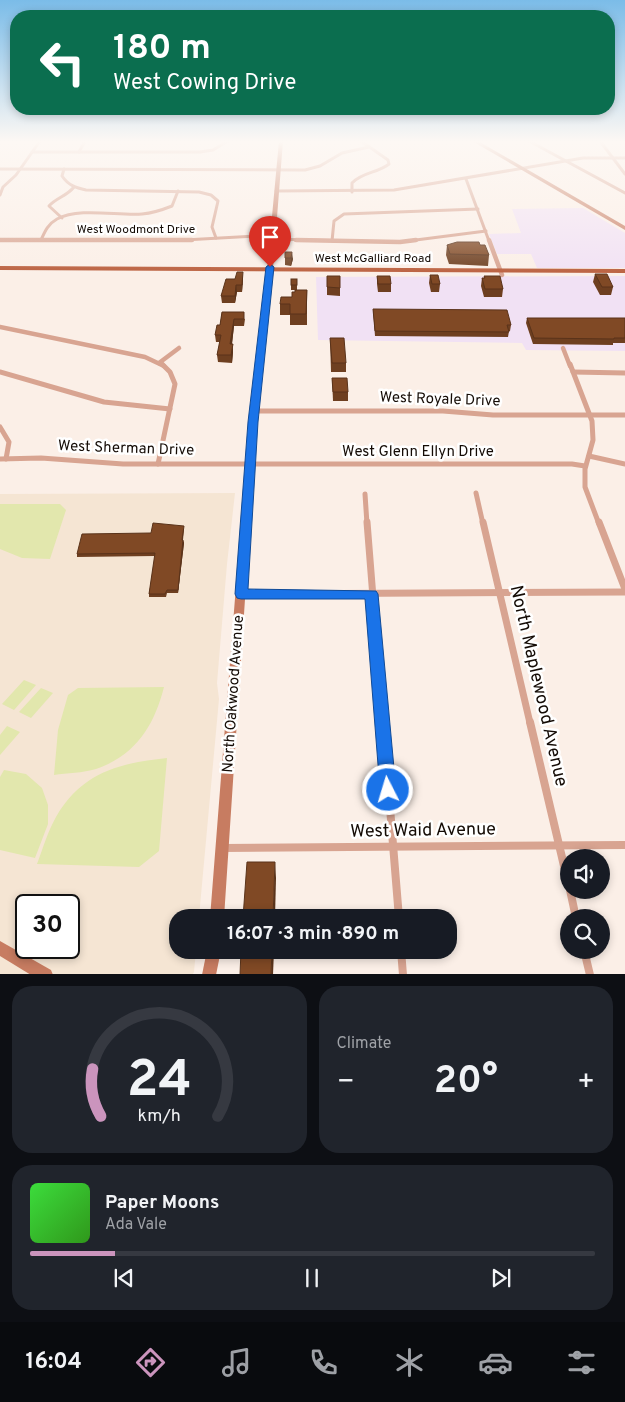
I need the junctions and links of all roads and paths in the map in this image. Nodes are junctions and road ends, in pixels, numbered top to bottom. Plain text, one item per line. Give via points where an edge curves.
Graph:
1 (276, 186) edge
2 (352, 186) edge
3 (421, 186) edge
4 (469, 186) edge
5 (554, 186) edge
6 (613, 186) edge
7 (74, 187) joint
8 (178, 191) junction
9 (276, 191) junction
10 (352, 192) junction
11 (625, 193) edge
12 (478, 209) junction
13 (62, 218) junction
14 (625, 228) edge
15 (486, 231) junction
16 (272, 237) junction
17 (216, 238) junction
18 (0, 240) edge
19 (41, 240) junction
20 (332, 241) junction
21 (1, 271) edge
22 (625, 271) edge
23 (269, 272) junction
24 (501, 273) junction
25 (625, 275) edge
26 (0, 327) edge
27 (179, 348) dead end
28 (563, 348) dead end
29 (159, 363) junction
30 (0, 372) edge
31 (573, 372) junction
32 (625, 373) edge
33 (170, 409) junction
34 (254, 411) junction
35 (589, 414) junction
36 (625, 415) edge
37 (0, 427) edge
38 (589, 456) junction
39 (3, 459) edge
40 (158, 464) junction
41 (250, 464) junction
42 (625, 464) edge
43 (585, 466) junction
44 (476, 493) dead end
45 (364, 494) dead end
46 (625, 591) edge
47 (241, 594) junction
48 (372, 594) junction
49 (499, 594) junction
50 (559, 845) junction
51 (625, 845) edge
52 (222, 848) junction
53 (393, 848) junction
54 (560, 849) edge
55 (218, 909) edge
56 (397, 909) edge
57 (0, 948) edge
58 (212, 959) edge
59 (402, 959) edge
60 (586, 959) edge
61 (46, 974) edge
62 (209, 974) edge
63 (403, 974) edge
64 (590, 974) edge

1 - 9 street, North Oakwood Avenue
2 - 10 street
3 - 10 street
4 - 12 street
5 - 14 street
6 - 11 street
7 - 8 street via 97,191
7 - 13 street via 49,206
8 - 13 street via 172,206 159,212 84,214
8 - 17 street via 204,192 216,198 218,203 212,227
9 - 10 street
9 - 16 street, North Oakwood Avenue
12 - 15 street
12 - 20 street via 344,214 333,221
13 - 19 street via 49,224
15 - 20 street, West Woodmont Drive via 400,242
15 - 24 street
16 - 17 street, West Woodmont Drive
16 - 20 street, West Woodmont Drive
16 - 23 street, North Oakwood Avenue
17 - 19 street, West Woodmont Drive
18 - 19 street, West Woodmont Drive
21 - 23 main road, West McGalliard Road
22 - 24 main road, West McGalliard Road
23 - 24 main road, West McGalliard Road
23 - 34 street, North Oakwood Avenue
24 - 25 main road, West McGalliard Road
26 - 29 street
27 - 29 street
28 - 31 street
29 - 33 street via 174,380
30 - 33 street via 100,402
31 - 32 street
31 - 35 street
33 - 40 street
34 - 35 street, West Royale Drive
34 - 41 street, North Oakwood Avenue
35 - 36 street, West Royale Drive
35 - 38 street via 595,440
37 - 39 street via 9,440 10,449
38 - 42 street
38 - 43 street
39 - 40 street, West Sherman Drive
40 - 41 street, West Sherman Drive
41 - 43 street, West Glenn Ellyn Drive
41 - 47 street, North Oakwood Avenue
43 - 46 street via 585,487
44 - 49 street, North Maplewood Avenue
45 - 48 street
46 - 49 street
47 - 48 street
47 - 52 street, North Oakwood Avenue
48 - 49 street
48 - 53 street
49 - 50 street, North Maplewood Avenue
50 - 51 street, West Waid Avenue
50 - 53 street, West Waid Avenue
50 - 54 street, North Maplewood Avenue
52 - 53 street, West Waid Avenue
52 - 55 street, North Oakwood Avenue
53 - 56 street
57 - 61 street
58 - 62 street
59 - 63 street
60 - 64 street

